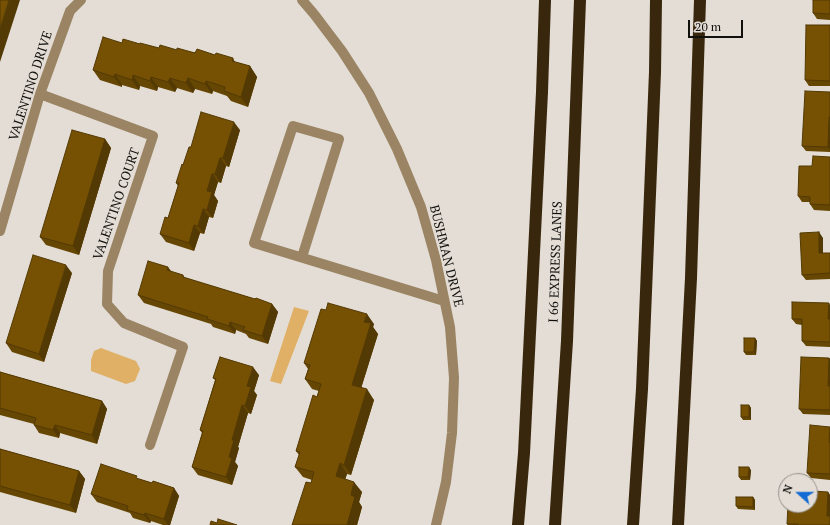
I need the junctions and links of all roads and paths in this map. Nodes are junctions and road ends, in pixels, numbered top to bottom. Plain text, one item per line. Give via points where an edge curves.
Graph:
1 (81, 0) edge
2 (302, 0) edge
3 (545, 0) edge
4 (580, 0) edge
5 (656, 0) edge
6 (700, 0) edge
7 (40, 94) junction
8 (0, 231) edge
9 (302, 257) junction
10 (444, 301) junction
11 (150, 445) dead end
12 (436, 525) edge
13 (518, 525) edge
14 (555, 525) edge
15 (633, 525) edge
16 (678, 525) edge

1 - 7 street, VALENTINO DRIVE via 70,11
2 - 10 street, BUSHMAN DRIVE via 350,63 398,149 421,207
3 - 13 highway via 524,453
4 - 14 highway, I 66 EXPRESS LANES via 566,341
5 - 15 highway via 642,388
6 - 16 highway via 691,278
7 - 8 street, VALENTINO DRIVE
7 - 11 street, VALENTINO COURT via 153,136 108,271 107,304 124,323 183,347
9 - 9 street via 254,243 293,126 339,139
9 - 10 street
10 - 12 street, BUSHMAN DRIVE via 450,327 454,378 452,433 446,482

